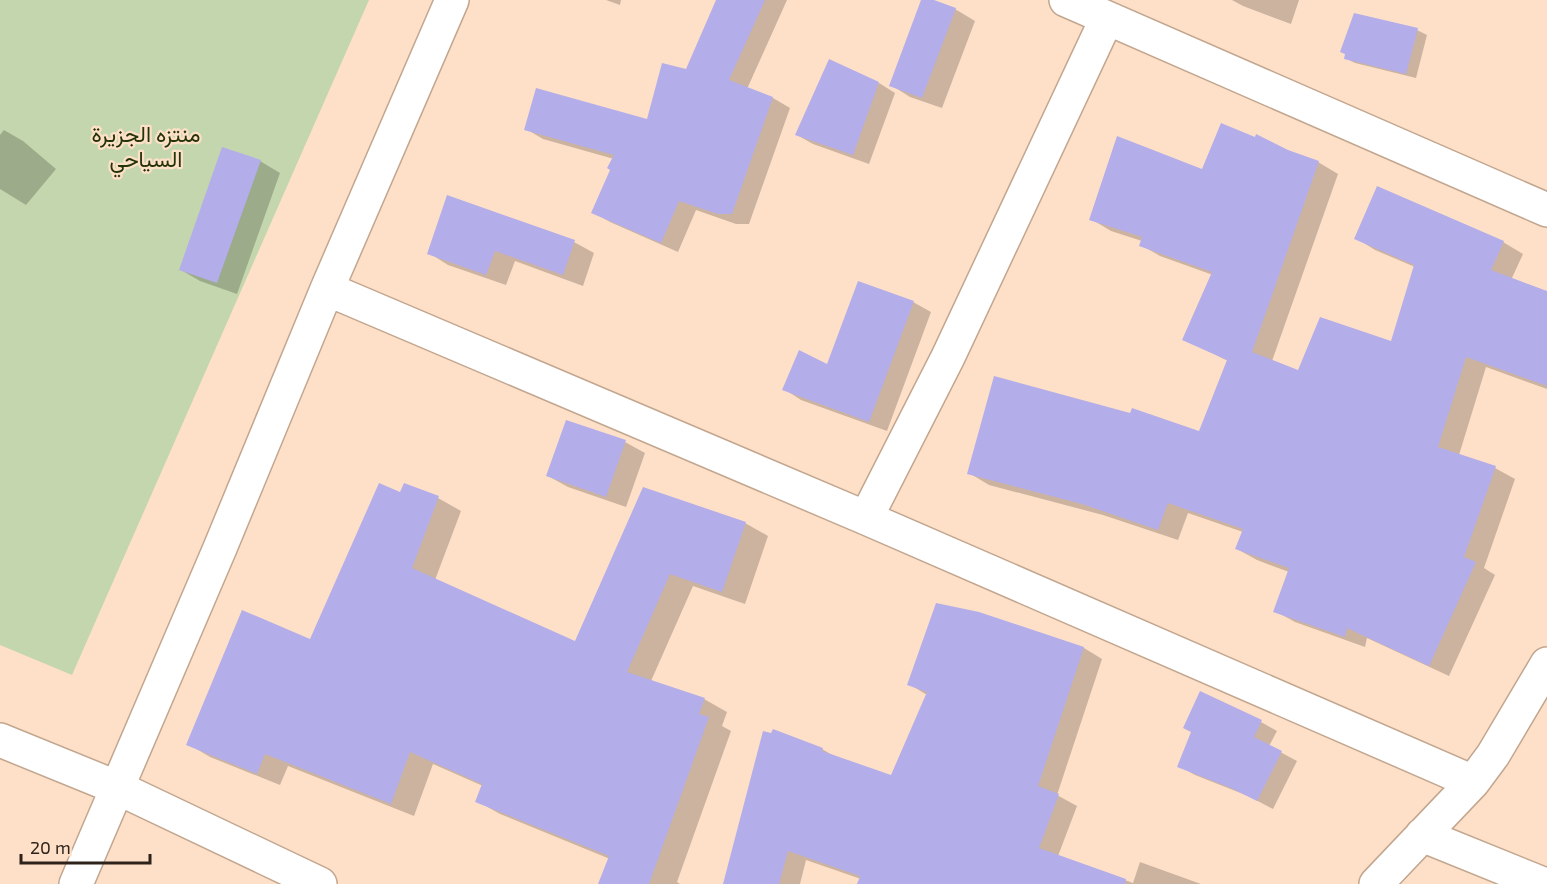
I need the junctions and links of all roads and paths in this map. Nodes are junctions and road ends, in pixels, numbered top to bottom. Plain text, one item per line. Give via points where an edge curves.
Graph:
1 (452, 0) edge
2 (1066, 0) edge
3 (1107, 18) junction
4 (1547, 210) edge
5 (327, 289) junction
6 (866, 518) junction
7 (1547, 664) edge
8 (0, 740) edge
9 (1473, 782) junction
10 (118, 788) junction
11 (1422, 835) junction
12 (76, 884) edge
13 (320, 884) edge
14 (1376, 884) edge
15 (1543, 884) edge

1 - 5 street
2 - 3 street
3 - 4 street
3 - 6 street via 948,357
5 - 6 street
5 - 10 street
6 - 9 street
7 - 9 street
8 - 10 street
9 - 11 street
10 - 12 street
10 - 13 street
11 - 14 street
11 - 15 street

